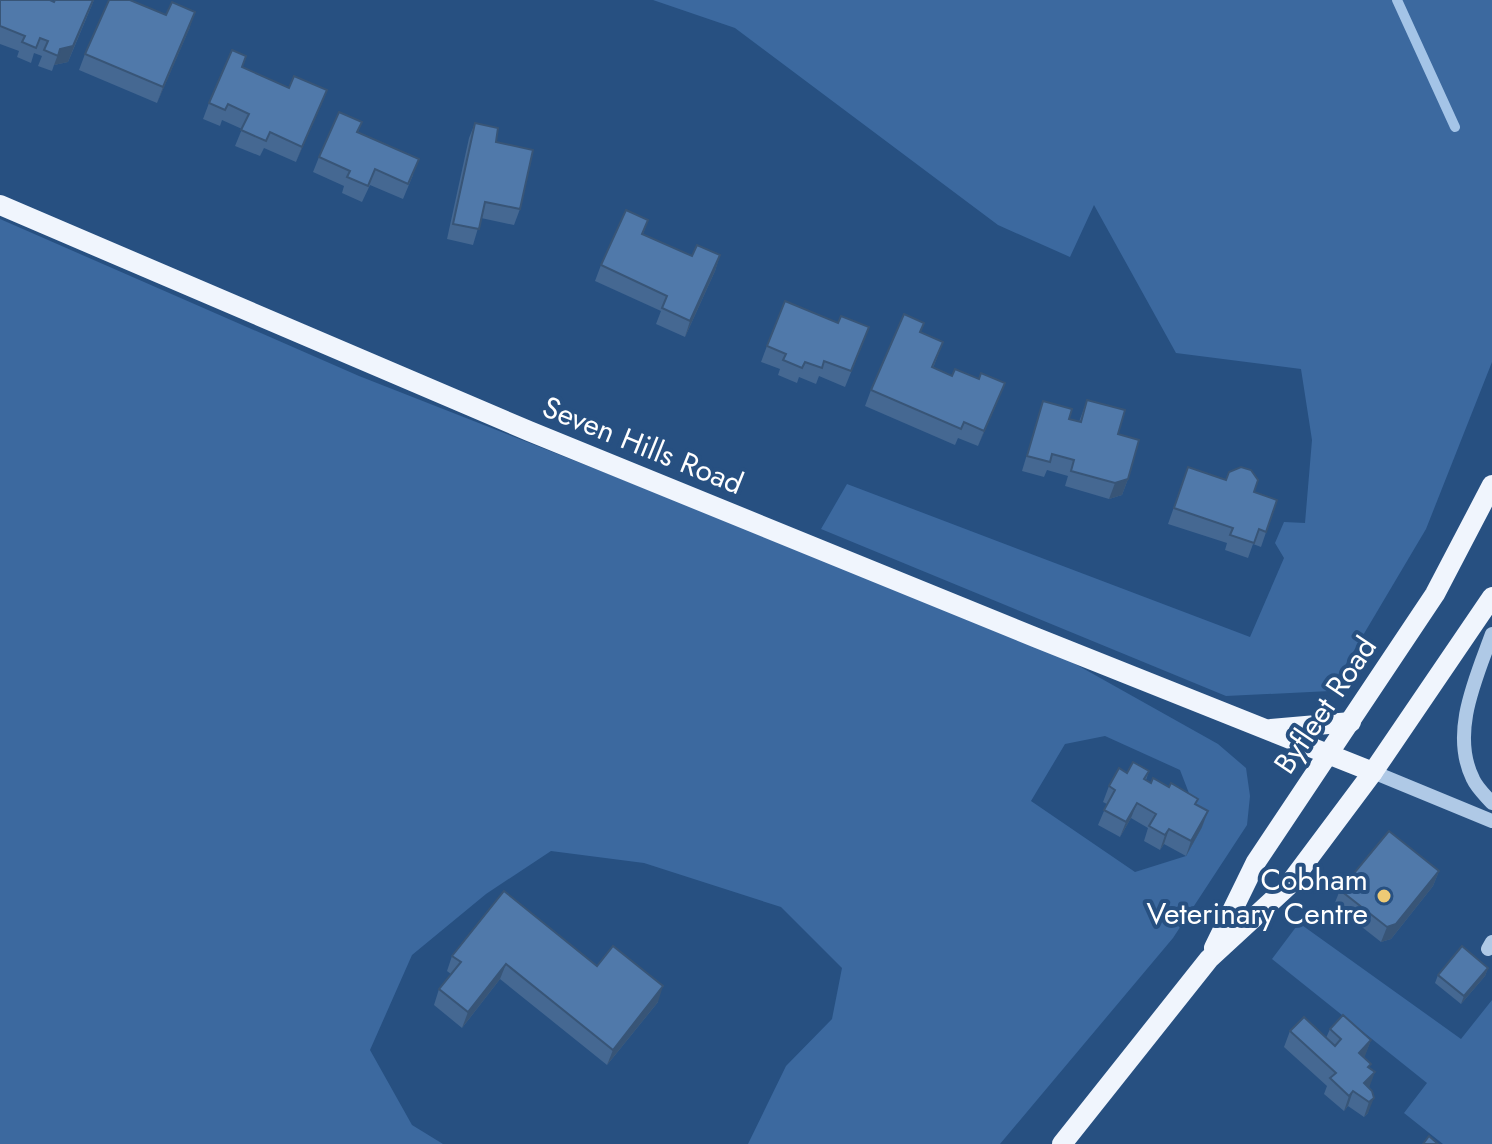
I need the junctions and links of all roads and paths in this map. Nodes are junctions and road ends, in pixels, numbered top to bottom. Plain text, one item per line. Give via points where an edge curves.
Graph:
1 (0, 205) edge
2 (1492, 485) edge
3 (1492, 597) edge
4 (1492, 634) edge
5 (1351, 722) junction
6 (1268, 729) junction
7 (1329, 754) junction
8 (1373, 772) junction
9 (1492, 803) edge
10 (1492, 821) edge
11 (1209, 959) junction
12 (1062, 1144) edge

1 - 6 main road, Seven Hills Road via 529,431
2 - 5 main road, Byfleet Road via 1435,594
3 - 8 main road, Byfleet Road
4 - 9 lane via 1478,671 1463,744 1474,782
5 - 6 main road, Seven Hills Road
5 - 7 main road, Byfleet Road
6 - 7 main road, Seven Hills Road
7 - 8 main road, Seven Hills Road
7 - 11 main road, Byfleet Road via 1256,862
8 - 10 lane
8 - 11 main road, Byfleet Road via 1287,887
11 - 12 main road, Byfleet Road

